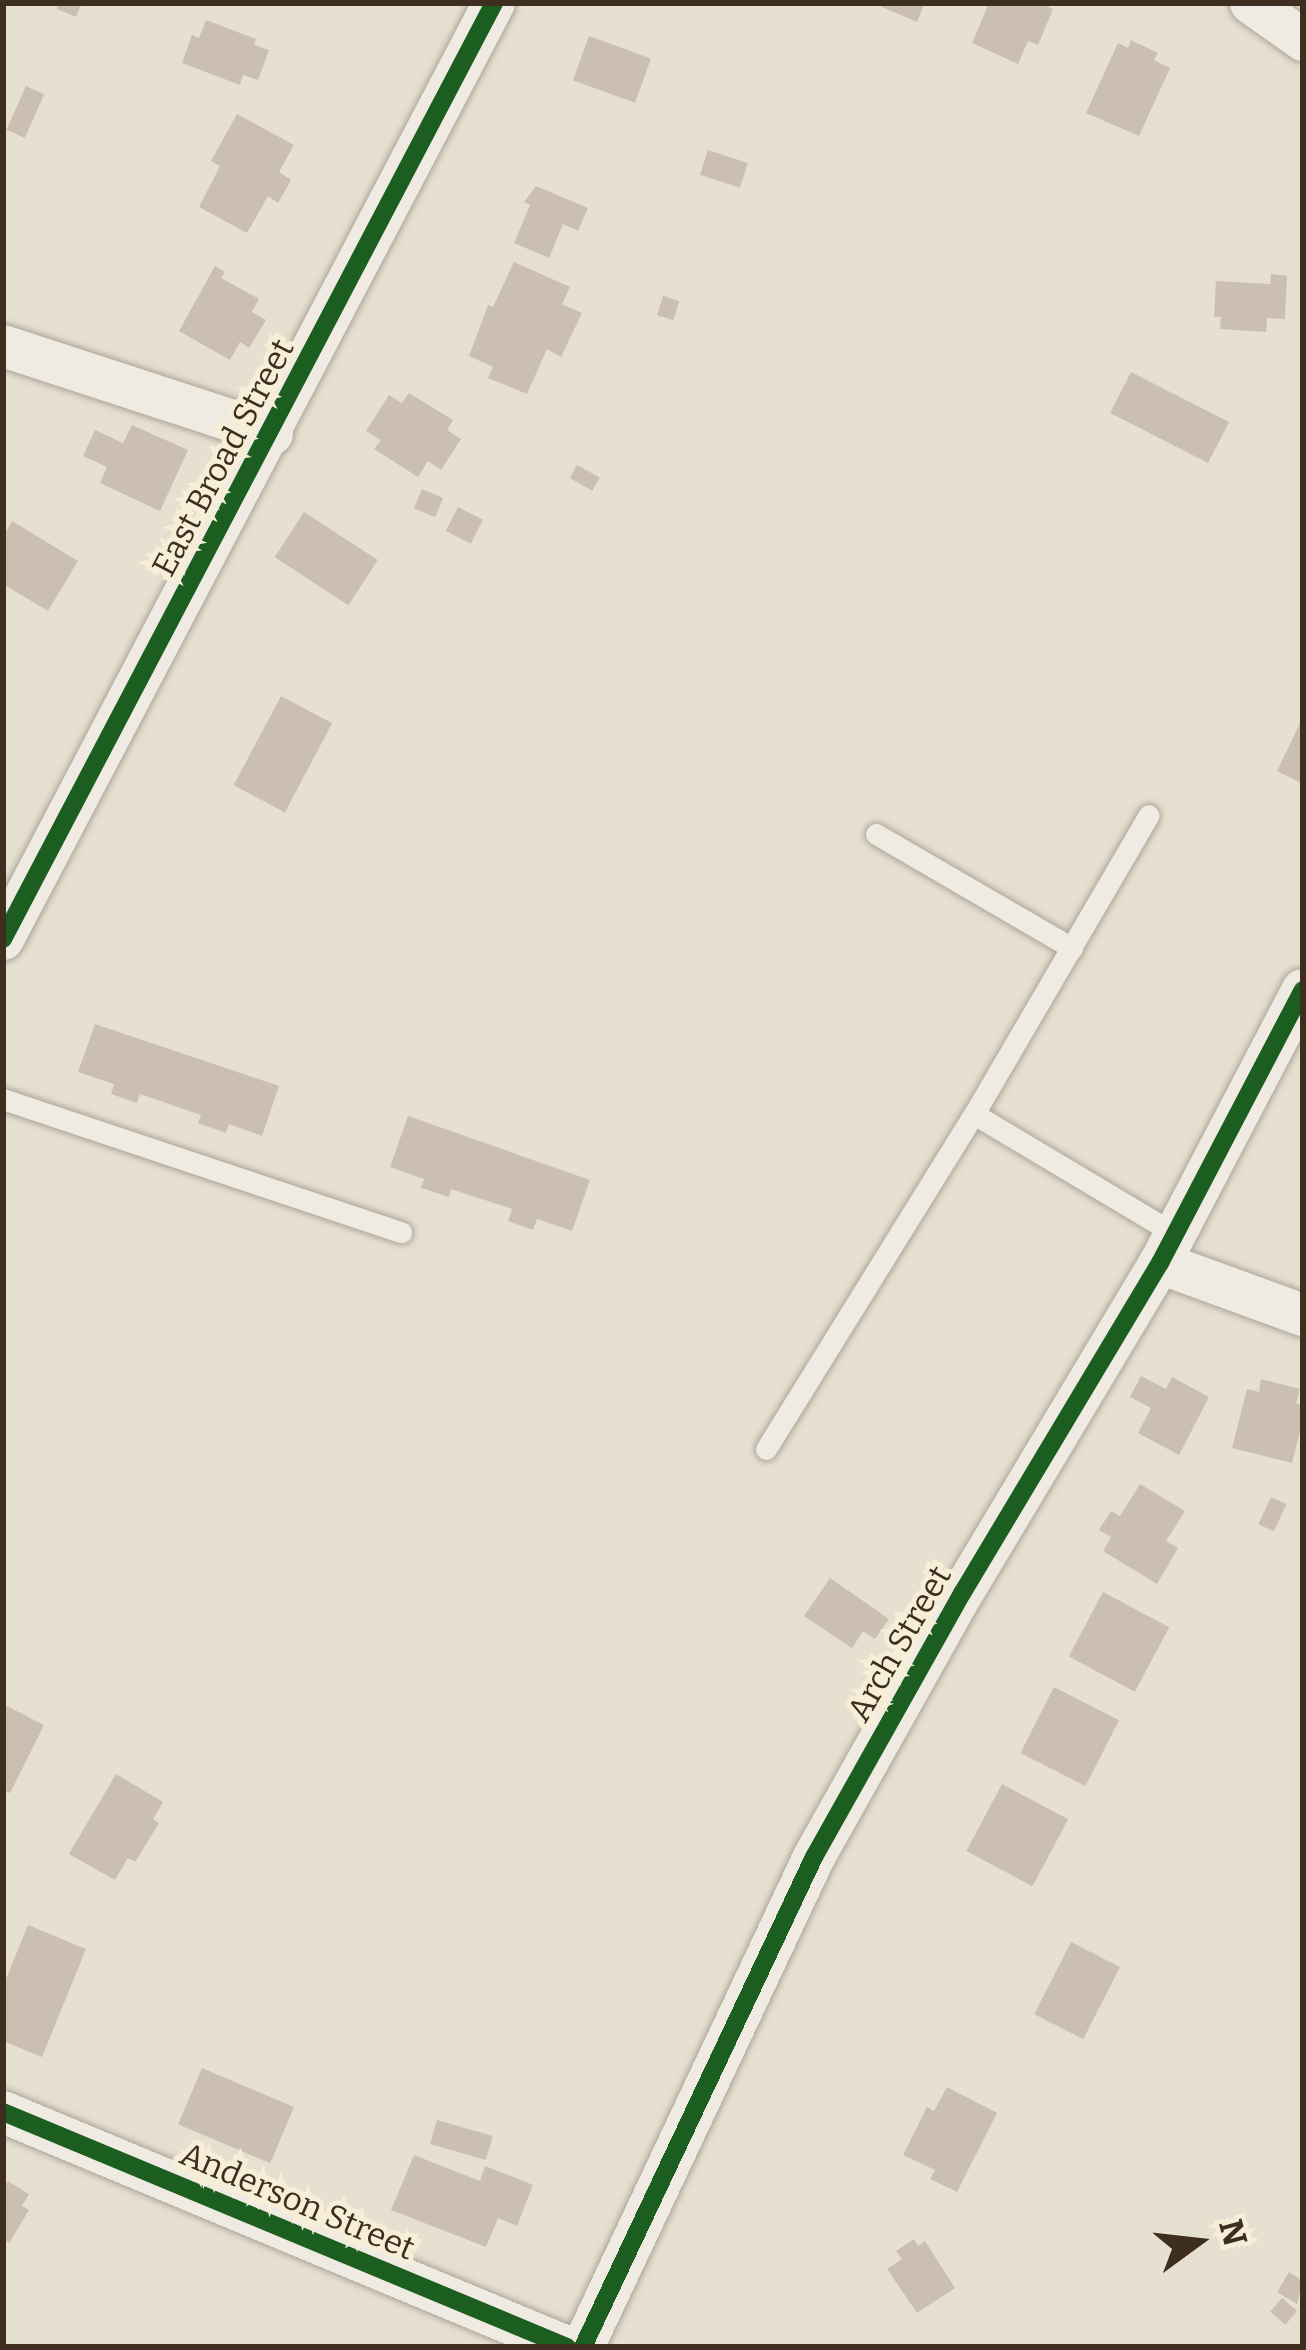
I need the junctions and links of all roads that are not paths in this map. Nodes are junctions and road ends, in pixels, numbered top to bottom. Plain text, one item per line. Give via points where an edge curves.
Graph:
1 (494, 3) edge
2 (1251, 3) edge
3 (1303, 40) edge
4 (3, 346) edge
5 (272, 434) junction
6 (1150, 815) dead end
7 (876, 834) dead end
8 (3, 939) edge
9 (1072, 948) junction
10 (1303, 990) edge
11 (3, 1099) edge
12 (974, 1114) junction
13 (400, 1232) dead end
14 (1167, 1248) junction
15 (1303, 1315) edge
16 (766, 1449) dead end
17 (3, 2112) edge
18 (567, 2347) edge
19 (583, 2347) edge

1 - 5 street, East Broad Street
2 - 3 street
4 - 5 street
5 - 8 street, East Broad Street
6 - 9 lane
7 - 9 lane
9 - 12 lane
10 - 14 street, Arch Street
11 - 13 lane
12 - 14 lane
12 - 16 lane
14 - 15 street
14 - 19 street, Arch Street via 814,1857
17 - 18 street, Anderson Street

